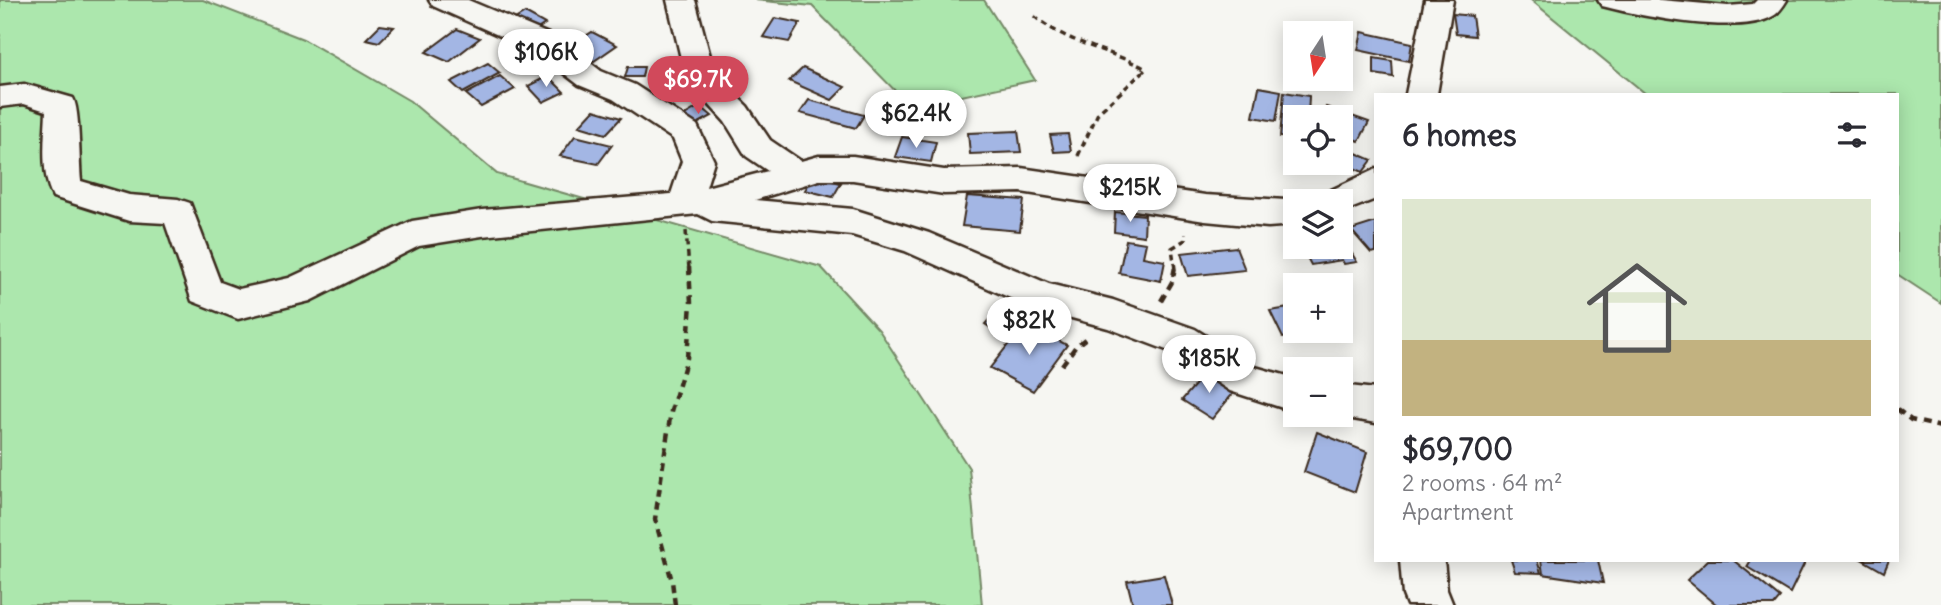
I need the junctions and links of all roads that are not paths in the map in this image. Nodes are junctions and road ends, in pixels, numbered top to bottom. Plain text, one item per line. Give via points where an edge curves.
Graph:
1 (443, 0) edge
2 (681, 0) edge
3 (1439, 0) edge
4 (1612, 0) edge
5 (1773, 0) edge
6 (1421, 93) edge
7 (0, 97) edge
8 (797, 174) junction
9 (1374, 183) edge
10 (1353, 195) edge
11 (684, 205) junction
12 (1283, 213) edge
13 (1283, 392) edge
14 (1353, 403) edge
15 (1374, 406) edge
16 (1422, 562) edge
17 (1431, 605) edge

1 - 11 street via 547,45 590,78 624,92 686,134 698,161
2 - 8 street via 701,79 736,114 758,148
3 - 6 street
4 - 5 street via 1737,15 1764,10
7 - 11 street via 24,94 62,104 65,188 129,208 178,212 205,291 238,304 298,291 411,234
8 - 11 street
8 - 12 street via 819,168 853,168 944,183 1021,180 1205,208
9 - 10 street
11 - 13 street via 853,222 917,242 1041,296 1114,315 1182,340 1244,380
14 - 15 street
16 - 17 street via 1425,595

